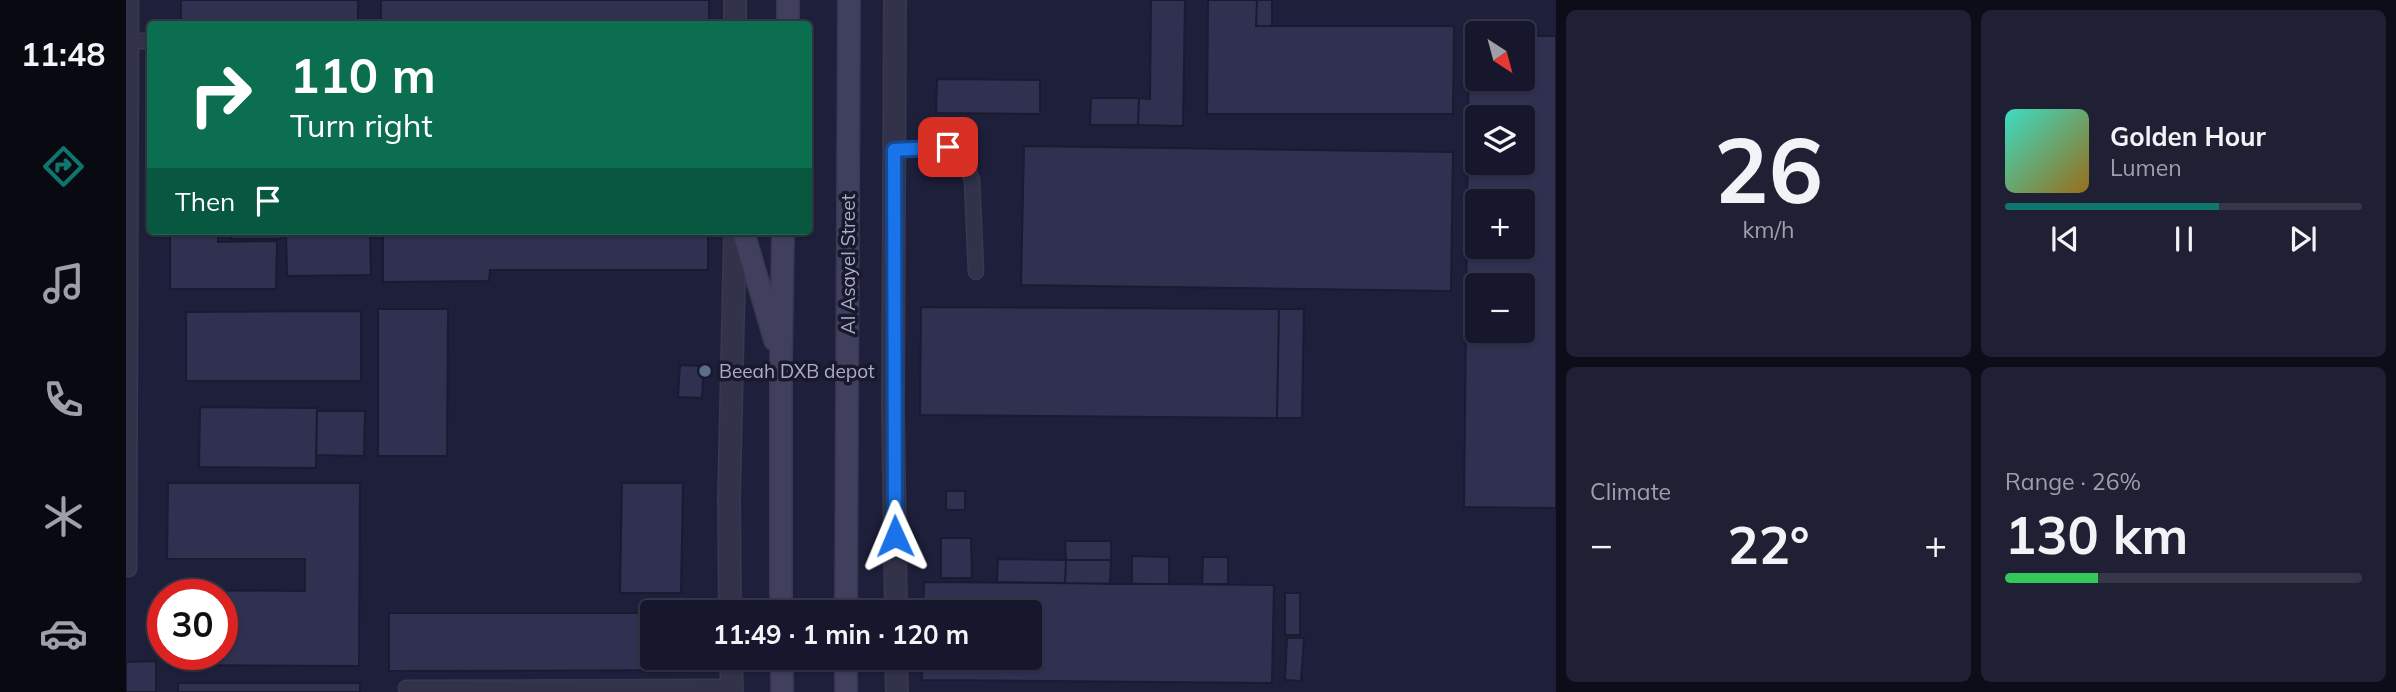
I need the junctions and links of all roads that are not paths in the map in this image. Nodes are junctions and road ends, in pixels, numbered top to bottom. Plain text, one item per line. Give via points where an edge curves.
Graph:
1 (131, 0) edge
2 (735, 0) edge
3 (788, 0) edge
4 (849, 0) edge
5 (895, 0) edge
6 (735, 21) edge
7 (788, 21) edge
8 (131, 41) junction
9 (147, 41) edge
10 (894, 150) junction
11 (128, 187) edge
12 (735, 235) edge
13 (744, 235) edge
14 (783, 235) edge
15 (976, 272) dead end
16 (780, 361) junction
17 (129, 569) dead end
18 (730, 600) edge
19 (781, 600) edge
20 (846, 600) edge
21 (896, 600) edge
22 (731, 670) edge
23 (782, 670) edge
24 (846, 670) edge
25 (896, 670) edge
26 (406, 688) dead end
27 (732, 690) edge
28 (782, 692) edge
29 (846, 692) edge
30 (897, 692) edge

1 - 8 lane
2 - 6 street
3 - 7 main road
4 - 20 main road, Al Asayel Street
5 - 10 street
8 - 9 lane
8 - 11 lane
10 - 15 lane via 948,147 964,159 972,180
10 - 21 street
11 - 17 lane
12 - 18 street
13 - 16 main road
14 - 16 main road
16 - 19 main road
22 - 27 street
23 - 28 main road
24 - 29 main road
25 - 30 street
26 - 27 lane

